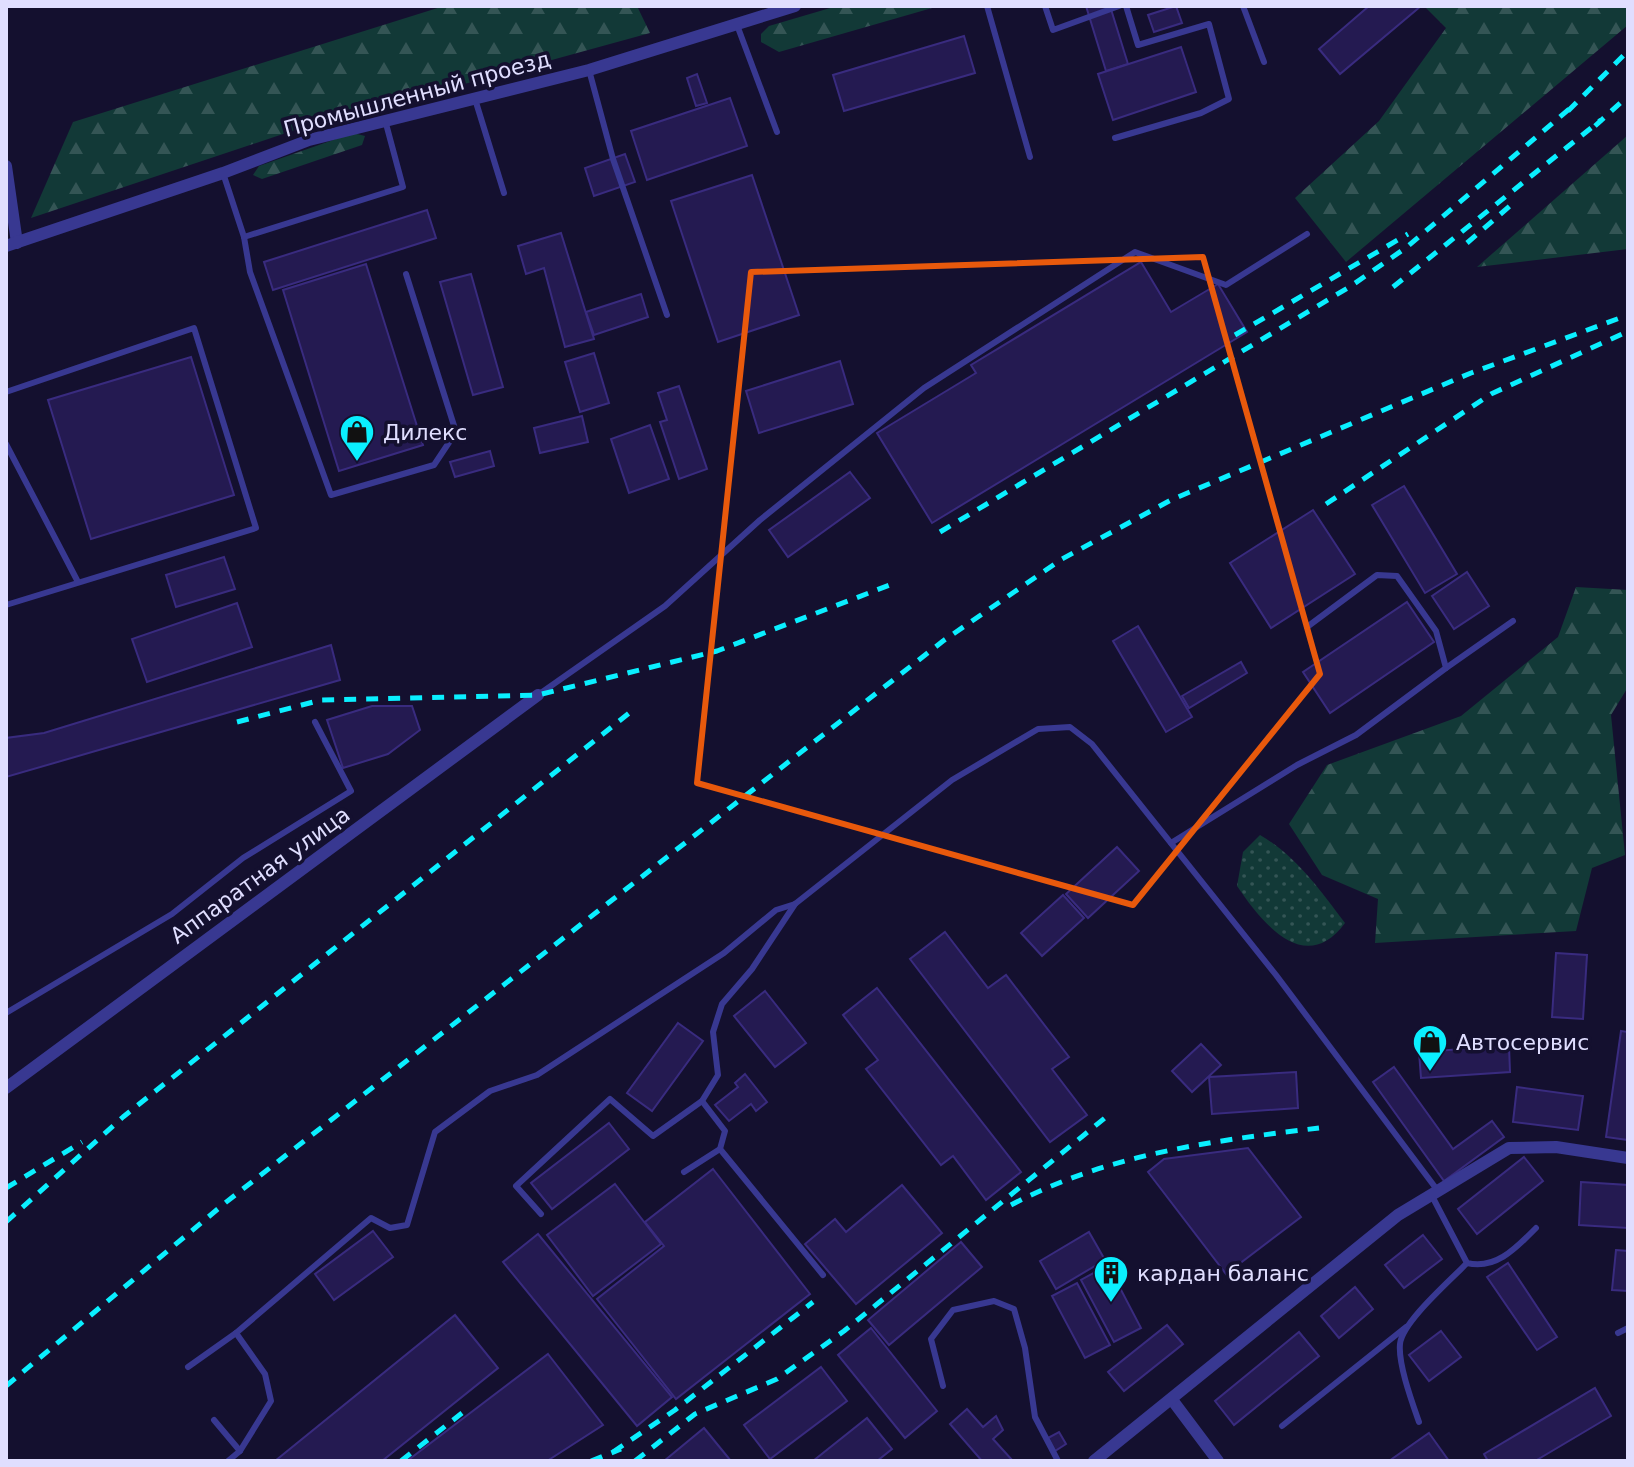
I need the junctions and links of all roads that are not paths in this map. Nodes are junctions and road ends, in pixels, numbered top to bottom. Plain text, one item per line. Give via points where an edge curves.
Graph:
1 (795, 6) edge
2 (987, 6) edge
3 (1045, 6) edge
4 (1119, 6) edge
5 (1126, 6) edge
6 (1243, 6) edge
7 (737, 25) junction
8 (1264, 62) dead end
9 (589, 70) junction
10 (475, 99) junction
11 (384, 119) junction
12 (777, 132) dead end
13 (1115, 138) dead end
14 (1030, 157) dead end
15 (6, 166) edge
16 (223, 173) junction
17 (504, 193) dead end
18 (1307, 234) dead end
19 (244, 237) junction
20 (12, 244) edge
21 (406, 274) dead end
22 (667, 315) dead end
23 (6, 392) edge
24 (6, 444) edge
25 (78, 582) junction
26 (6, 605) edge
27 (1513, 621) dead end
28 (1307, 627) dead end
29 (1446, 668) junction
30 (538, 695) joint
31 (315, 722) dead end
32 (1171, 843) junction
33 (795, 904) junction
34 (6, 1013) edge
35 (6, 1088) edge
36 (702, 1101) junction
37 (720, 1149) junction
38 (1628, 1158) edge
39 (684, 1172) dead end
40 (1435, 1194) junction
41 (541, 1214) dead end
42 (1536, 1228) dead end
43 (1467, 1263) junction
44 (823, 1275) dead end
45 (1409, 1325) junction
46 (1628, 1328) edge
47 (236, 1333) junction
48 (1618, 1333) dead end
49 (188, 1367) dead end
50 (943, 1386) dead end
51 (1173, 1401) junction
52 (214, 1420) dead end
53 (1419, 1422) dead end
54 (1282, 1426) dead end
55 (240, 1451) junction
56 (228, 1461) edge
57 (1058, 1461) edge
58 (1094, 1461) edge
59 (1218, 1461) edge

1 - 7 street, Промышленный проезд
2 - 14 lane
3 - 4 lane via 1053,30
5 - 13 lane via 1138,45 1209,24 1229,99 1201,113
6 - 8 lane
7 - 9 street, Промышленный проезд
7 - 12 lane
9 - 10 street, Промышленный проезд
9 - 22 lane via 613,159
10 - 11 street, Промышленный проезд
10 - 17 lane
11 - 16 street, Промышленный проезд
11 - 19 lane via 403,187
15 - 20 street
16 - 19 lane
16 - 20 street, Промышленный проезд
18 - 30 lane via 1226,285 1135,252 924,388 760,520 665,606
19 - 21 lane via 250,272 331,495 434,465 456,432
23 - 25 lane via 194,328 256,528
24 - 25 lane
25 - 26 lane
27 - 29 lane
28 - 29 lane via 1377,575 1397,576 1436,631
29 - 32 lane via 1356,735
30 - 35 street, Аппаратная улица
31 - 34 lane via 351,791 243,858 172,914
32 - 33 lane via 1092,744 1070,727 1038,729 952,780
32 - 40 lane via 1276,975
33 - 36 lane via 722,1004 713,1032 718,1075
33 - 47 lane via 776,910 724,953 537,1075 490,1091 464,1109 435,1132 407,1225 390,1228 371,1218
36 - 37 lane via 725,1131
36 - 41 lane via 653,1136 610,1099 516,1186
37 - 39 lane
37 - 44 lane
38 - 40 street via 1556,1147 1509,1148
40 - 43 lane
40 - 51 street via 1398,1215
42 - 43 lane via 1512,1252 1482,1267
43 - 45 lane
45 - 53 lane via 1400,1343
45 - 54 lane
46 - 48 lane
47 - 49 lane
47 - 55 lane via 265,1374 271,1401
50 - 57 lane via 931,1339 953,1310 994,1301 1014,1309 1035,1417
51 - 58 street
51 - 59 street
52 - 55 lane
55 - 56 lane

